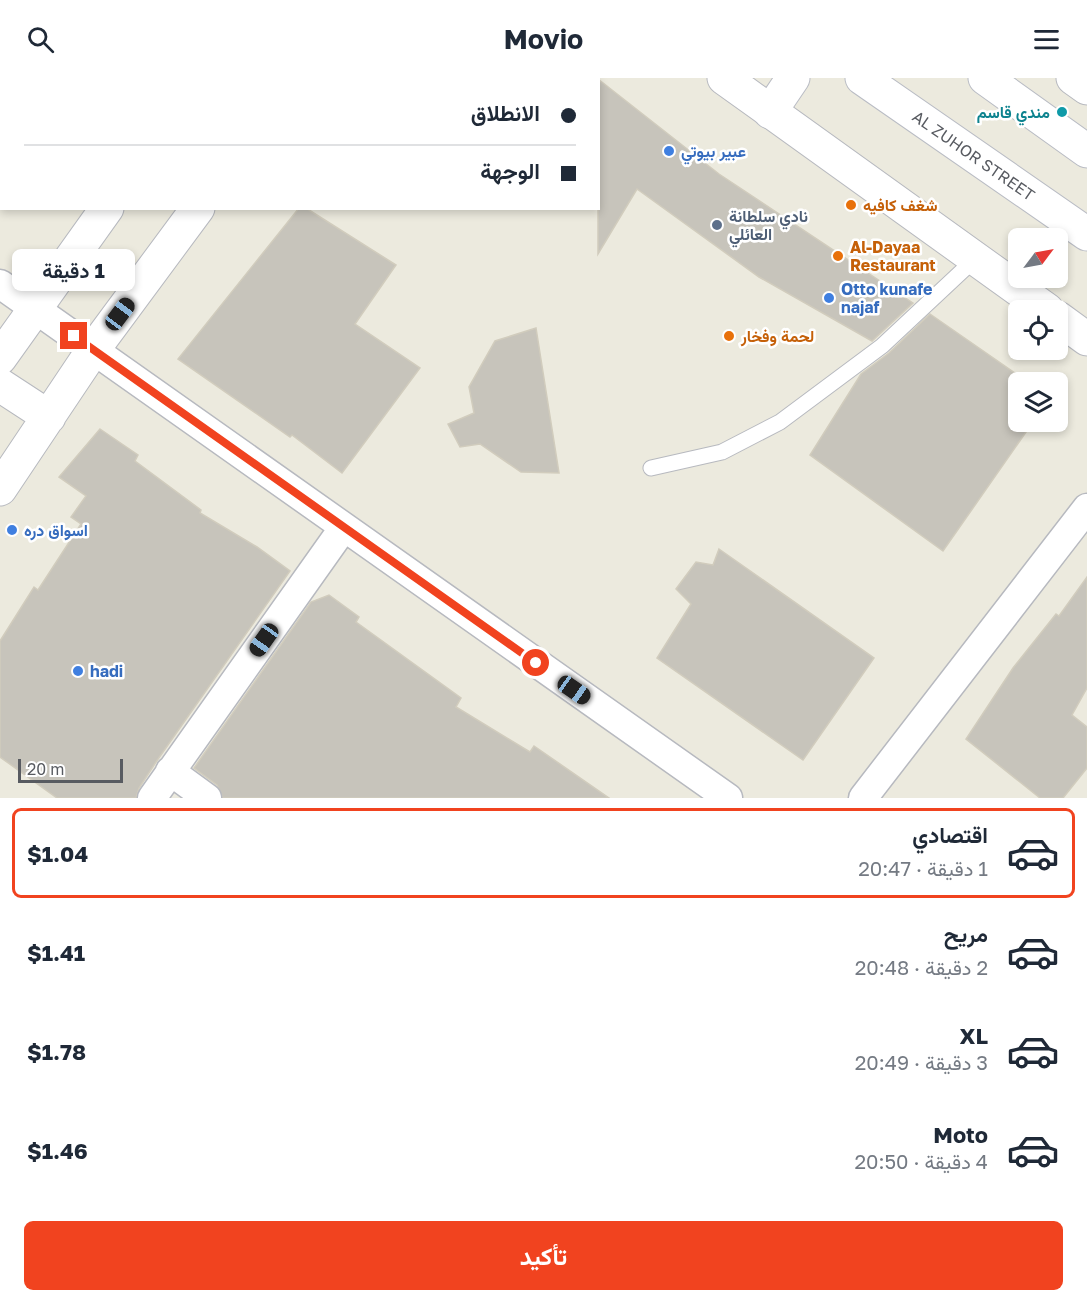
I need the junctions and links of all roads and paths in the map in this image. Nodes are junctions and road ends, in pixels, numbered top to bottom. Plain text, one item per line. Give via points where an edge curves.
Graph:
1 (724, 78) edge
2 (793, 78) edge
3 (862, 78) edge
4 (985, 78) edge
5 (1073, 78) edge
6 (1087, 88) edge
7 (770, 112) junction
8 (1087, 151) edge
9 (106, 210) edge
10 (197, 210) edge
11 (1087, 234) edge
12 (975, 259) junction
13 (0, 284) edge
14 (1033, 300) edge
15 (35, 309) junction
16 (1068, 325) edge
17 (1087, 339) edge
18 (93, 350) junction
19 (0, 358) edge
20 (0, 385) edge
21 (49, 417) junction
22 (651, 468) dead end
23 (0, 489) edge
24 (1087, 508) edge
25 (344, 527) junction
26 (170, 771) junction
27 (152, 798) edge
28 (207, 798) edge
29 (728, 798) edge
30 (863, 798) edge

1 - 7 street
2 - 7 street
3 - 11 street, AL ZUHOR STREET
4 - 8 street
5 - 6 street
7 - 12 street
9 - 15 street
10 - 18 street
12 - 14 street
12 - 22 lane via 882,346 780,422 722,452
13 - 15 street
15 - 18 street
15 - 19 street
16 - 17 street
18 - 21 street
18 - 25 street
20 - 21 street
21 - 23 street
24 - 30 street
25 - 26 street
25 - 29 street
26 - 27 street
26 - 28 street

